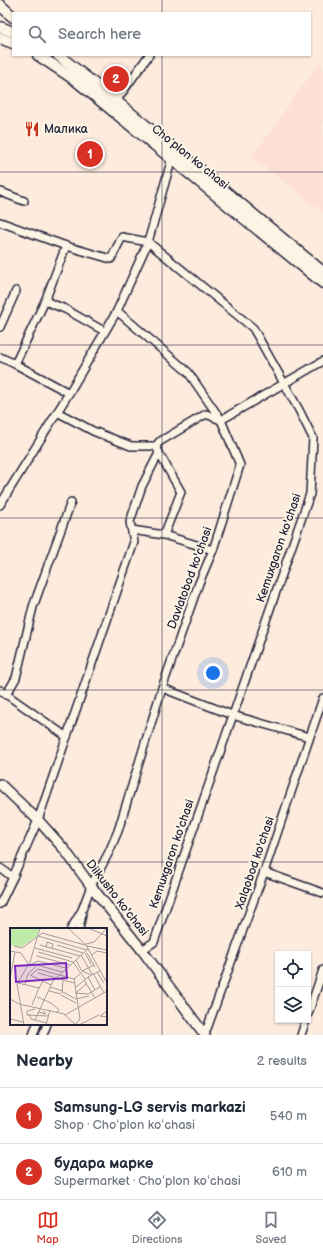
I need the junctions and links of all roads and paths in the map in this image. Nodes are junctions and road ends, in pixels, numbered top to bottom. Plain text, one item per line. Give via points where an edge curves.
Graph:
1 (0, 5) edge
2 (12, 16) edge
3 (0, 27) edge
4 (12, 32) edge
5 (0, 38) edge
6 (12, 43) edge
7 (40, 56) edge
8 (59, 56) edge
9 (148, 56) edge
10 (116, 100) junction
11 (172, 158) junction
12 (0, 193) edge
13 (24, 200) dead end
14 (0, 222) edge
15 (148, 242) junction
16 (66, 246) junction
17 (323, 272) edge
18 (323, 283) edge
19 (16, 291) dead end
20 (45, 301) junction
21 (117, 311) junction
22 (0, 327) edge
23 (104, 331) junction
24 (0, 358) edge
25 (323, 361) edge
26 (15, 364) junction
27 (284, 383) junction
28 (69, 393) junction
29 (57, 412) junction
30 (221, 420) junction
31 (156, 446) junction
32 (159, 453) junction
33 (3, 494) edge
34 (71, 502) dead end
35 (0, 505) edge
36 (132, 530) junction
37 (164, 535) junction
38 (213, 550) junction
39 (162, 688) junction
40 (3, 692) edge
41 (323, 698) edge
42 (232, 715) junction
43 (67, 737) junction
44 (309, 737) junction
45 (0, 784) edge
46 (38, 820) junction
47 (0, 868) edge
48 (264, 872) junction
49 (13, 877) junction
50 (91, 886) junction
51 (323, 893) edge
52 (0, 904) edge
53 (82, 910) junction
54 (72, 928) edge
55 (79, 928) edge
56 (142, 950) junction
57 (323, 970) edge
58 (311, 1005) edge
59 (305, 1023) edge
60 (37, 1025) edge
61 (46, 1025) edge
62 (33, 1035) edge
63 (43, 1035) edge
64 (205, 1035) edge
65 (301, 1035) edge

1 - 2 main road
3 - 4 main road
5 - 6 main road
7 - 11 main road, Choʻplon koʻchasi via 74,79
8 - 10 main road, Choʻplon koʻchasi
9 - 10 street
10 - 17 main road, Choʻplon koʻchasi
11 - 15 street
11 - 18 main road, Choʻplon koʻchasi
12 - 13 street
14 - 16 street, Kemuxgaron ko'chasi
15 - 16 street, Kemuxgaron ko'chasi via 122,237 111,259
15 - 21 street
15 - 27 street, Kemuxgaron ko'chasi via 253,328
16 - 20 street
19 - 22 street
20 - 23 street
20 - 26 street
21 - 23 street
21 - 30 street, Davlatobod ko'chasi via 188,372
23 - 28 street
24 - 26 street
25 - 27 street
26 - 28 street
27 - 30 street
27 - 42 street, Kemuxgaron ko'chasi via 313,438 310,494
28 - 29 street
29 - 31 street via 93,432 131,446
29 - 33 street
30 - 31 street via 206,414
30 - 38 street, Davlatobod ko'chasi via 240,464
31 - 32 street
32 - 36 street via 142,486 130,522
32 - 37 street via 181,492
33 - 35 street
34 - 40 street via 33,607 16,678
36 - 37 street
36 - 43 street via 134,542
37 - 38 street
38 - 39 street, Davlatobod ko'chasi
39 - 42 street
39 - 50 street, Davlatobod ko'chasi via 118,831
40 - 43 street
41 - 44 street, Xalqobod ko'chasi
42 - 44 street
42 - 56 street, Kemuxgaron ko'chasi via 154,942
43 - 46 street
44 - 48 street, Xalqobod ko'chasi
45 - 46 street, Dilkusho ko'chasi
46 - 49 street
46 - 50 street, Dilkusho ko'chasi via 64,849
47 - 49 street
48 - 51 street
48 - 64 street, Xalqobod ko'chasi
49 - 52 street
50 - 53 street, Davlatobod ko'chasi
50 - 56 street, Dilkusho ko'chasi
53 - 54 street
53 - 55 street
56 - 64 street, Dilkusho ko'chasi
57 - 58 street
59 - 65 street
60 - 62 street
61 - 63 street

